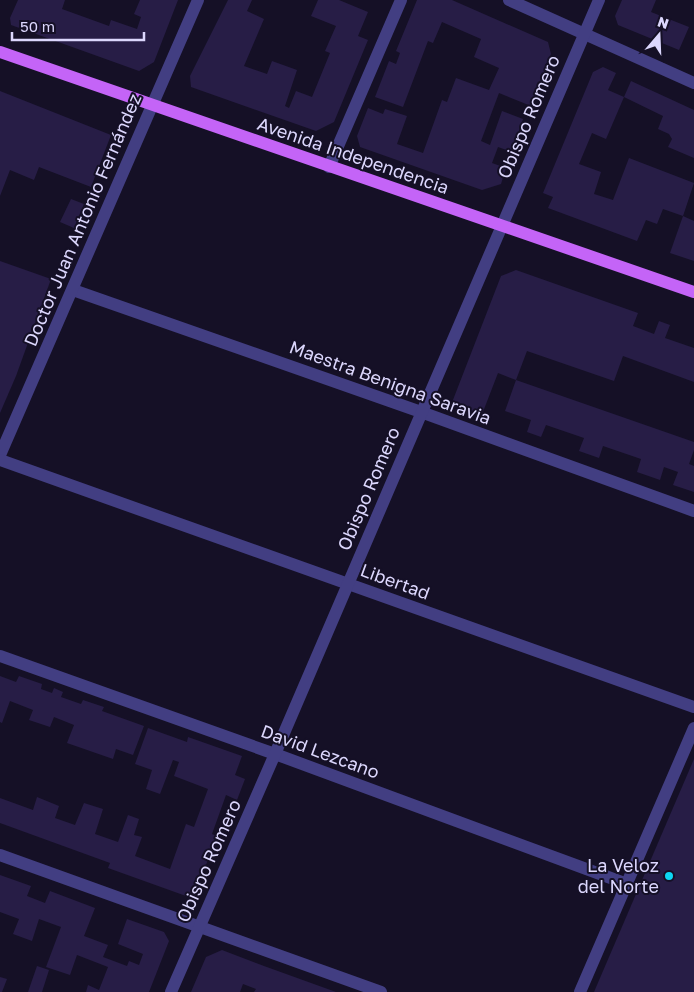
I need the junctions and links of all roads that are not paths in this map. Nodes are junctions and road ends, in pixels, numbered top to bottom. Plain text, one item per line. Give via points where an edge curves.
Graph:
1 (198, 0) edge
2 (401, 0) edge
3 (509, 0) edge
4 (599, 0) edge
5 (585, 33) junction
6 (0, 52) edge
7 (694, 83) edge
8 (152, 105) junction
9 (329, 166) junction
10 (502, 226) junction
11 (73, 290) junction
12 (694, 292) edge
13 (421, 412) junction
14 (0, 454) edge
15 (0, 460) edge
16 (694, 511) edge
17 (347, 584) junction
18 (0, 656) edge
19 (694, 707) edge
20 (694, 728) edge
21 (275, 754) junction
22 (0, 855) edge
23 (627, 884) junction
24 (200, 926) junction
25 (170, 992) edge
26 (381, 992) edge
27 (580, 992) edge

1 - 8 street, Doctor Juan Antonio Fernández
2 - 9 street
3 - 5 street
4 - 5 street, Obispo Romero
5 - 7 street
5 - 10 street, Obispo Romero
6 - 8 main road, Avenida Independencia
8 - 9 main road, Avenida Independencia
8 - 11 street, Doctor Juan Antonio Fernández
9 - 10 main road, Avenida Independencia
10 - 12 main road, Avenida Independencia
10 - 13 street, Obispo Romero
11 - 13 street, Maestra Benigna Saravia
11 - 14 street, Doctor Juan Antonio Fernández
13 - 16 street, Maestra Benigna Saravia
13 - 17 street, Obispo Romero
15 - 17 street, Libertad
17 - 19 street, Libertad
17 - 21 street, Obispo Romero
18 - 21 street, David Lezcano
20 - 23 street
21 - 23 street, David Lezcano
21 - 24 street, Obispo Romero
22 - 24 street
23 - 27 street
24 - 25 street, Obispo Romero
24 - 26 street

